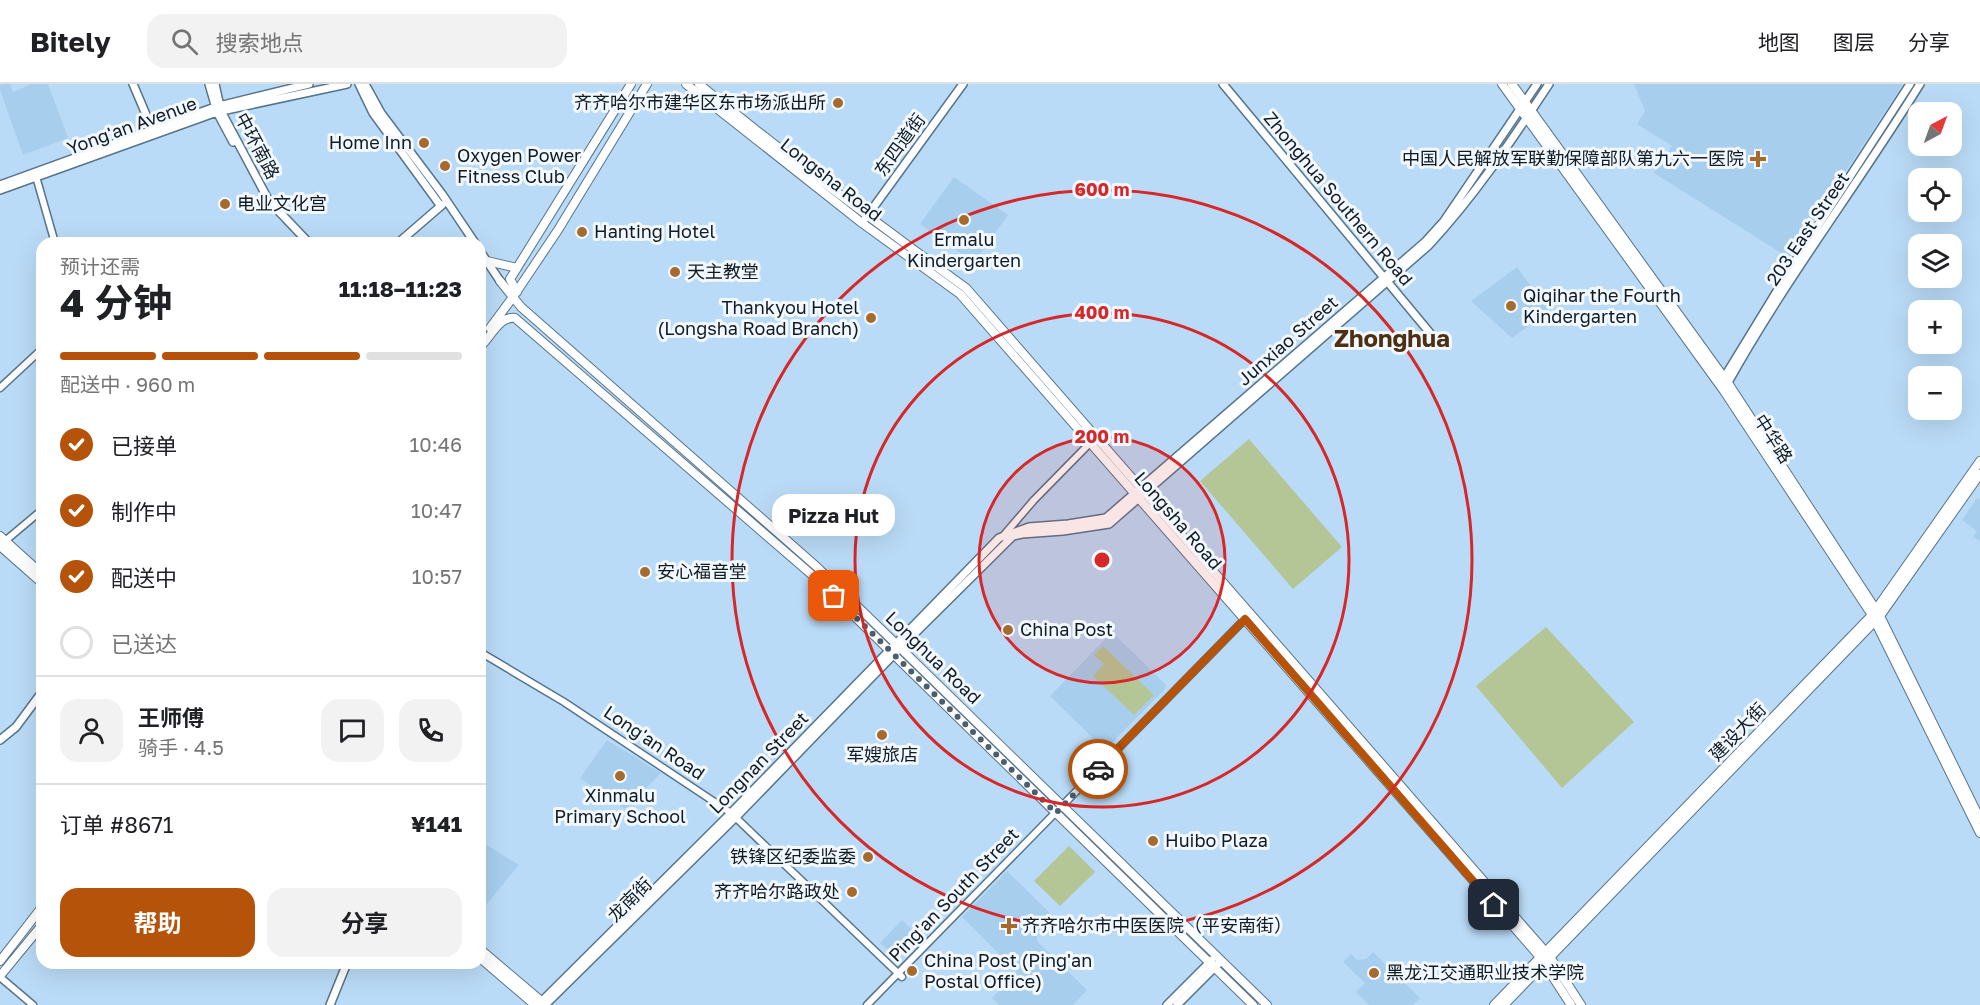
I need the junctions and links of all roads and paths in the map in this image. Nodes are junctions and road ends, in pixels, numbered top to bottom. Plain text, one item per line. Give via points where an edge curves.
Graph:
1 (133, 84) edge
2 (209, 84) edge
3 (215, 84) edge
4 (309, 84) edge
5 (347, 84) edge
6 (359, 84) edge
7 (365, 84) edge
8 (631, 84) edge
9 (647, 84) edge
10 (686, 84) edge
11 (699, 84) edge
12 (963, 84) edge
13 (1223, 84) edge
14 (1502, 84) edge
15 (1512, 84) edge
16 (1537, 84) edge
17 (1549, 84) edge
18 (1910, 84) edge
19 (1920, 84) edge
20 (1525, 102) junction
21 (218, 109) junction
22 (1520, 109) junction
23 (1531, 111) junction
24 (1526, 119) junction
25 (153, 131) junction
26 (36, 175) junction
27 (0, 185) edge
28 (0, 190) edge
29 (440, 205) junction
30 (453, 210) junction
31 (864, 220) junction
32 (53, 237) edge
33 (297, 237) edge
34 (303, 237) edge
35 (405, 237) edge
36 (471, 237) edge
37 (487, 261) joint
38 (517, 268) junction
39 (1385, 280) junction
40 (500, 281) joint
41 (515, 295) junction
42 (486, 333) edge
43 (1430, 333) dead end
44 (486, 340) edge
45 (36, 355) edge
46 (1726, 380) junction
47 (0, 388) edge
48 (1722, 388) junction
49 (1090, 443) junction
50 (1980, 461) edge
51 (1980, 474) edge
52 (1139, 494) junction
53 (1036, 502) dead end
54 (36, 515) edge
55 (1004, 537) junction
56 (2, 541) edge
57 (36, 569) edge
58 (36, 577) edge
59 (1876, 615) junction
60 (1248, 616) junction
61 (898, 645) junction
62 (891, 652) junction
63 (486, 656) edge
64 (36, 700) edge
65 (0, 740) edge
66 (1063, 806) junction
67 (1056, 813) junction
68 (733, 815) junction
69 (1980, 819) edge
70 (1980, 833) edge
71 (36, 915) edge
72 (36, 932) edge
73 (486, 954) edge
74 (1545, 957) junction
75 (1219, 958) junction
76 (0, 961) edge
77 (486, 962) edge
78 (1212, 965) junction
79 (345, 969) edge
80 (900, 975) junction
81 (0, 976) edge
82 (542, 1004) edge
83 (33, 1005) edge
84 (330, 1005) edge
85 (867, 1005) edge
86 (1167, 1005) edge
87 (1177, 1005) edge
88 (1253, 1005) edge
89 (1267, 1005) edge
90 (1494, 1005) edge
91 (1504, 1005) edge
92 (1571, 1005) edge
93 (1581, 1005) edge

1 - 25 main road
2 - 21 main road, 中环南路
3 - 21 main road, 中环南路
4 - 21 main road, Yong'an Avenue
5 - 21 main road, Yong'an Avenue
6 - 29 main road via 373,113
7 - 30 main road via 381,113
8 - 38 main road
9 - 41 main road
10 - 31 main road, Longsha Road
11 - 31 main road, Longsha Road
12 - 31 main road, 东四道街
13 - 39 main road, Zhonghua Southern Road
14 - 22 main road, 中华路
15 - 20 main road, 中华路
16 - 20 main road, Junxiao Street
17 - 23 main road, Junxiao Street
18 - 46 main road, 203 East Street via 1796,261
19 - 46 main road, 203 East Street
20 - 22 main road, Junxiao Street
20 - 23 main road, 中华路
21 - 25 main road, Yong'an Avenue
21 - 33 main road, 中环南路 via 265,204
21 - 34 main road, 中环南路 via 269,201
22 - 24 main road, 中华路
22 - 39 main road, Junxiao Street via 1444,221
23 - 24 main road, Junxiao Street
23 - 46 main road, 中华路
24 - 39 main road, Junxiao Street via 1448,225
24 - 48 main road, 中华路
25 - 26 main road, Yong'an Avenue
26 - 27 main road, Yong'an Avenue
26 - 28 main road, Yong'an Avenue
26 - 32 street
29 - 30 main road
29 - 35 main road
30 - 36 main road
31 - 49 main road, Longsha Road via 960,294
31 - 52 main road, Longsha Road via 966,288
37 - 38 main road
37 - 40 main road
38 - 41 main road via 510,279
39 - 43 main road, Zhonghua Southern Road
39 - 52 main road, Junxiao Street
40 - 41 main road, Longhua Road
41 - 42 main road
41 - 61 main road, Longhua Road via 530,314 817,567
44 - 62 main road, Longhua Road via 502,321 515,318 810,574
45 - 47 street
46 - 48 main road, 203 East Street
46 - 59 main road, 中华路
48 - 59 main road, 中华路
49 - 52 main road, Longsha Road
49 - 55 street
50 - 59 main road, 建设大街
51 - 59 main road, 建设大街
52 - 55 main road, Junxiao Street via 1106,518 1029,527
52 - 55 main road, Junxiao Street via 1109,524
52 - 60 main road, Longsha Road
53 - 55 street
54 - 56 street
55 - 61 main road, Longnan Street
56 - 57 main road
56 - 58 main road
59 - 69 main road, 中华路
59 - 70 main road, 中华路
59 - 74 main road, 建设大街
60 - 66 street, Ping'an South Street
60 - 74 main road, Longsha Road
61 - 62 main road, Longnan Street
61 - 66 main road, Longhua Road
62 - 67 main road, Longhua Road
62 - 68 main road, Longnan Street
63 - 68 street, Long'an Road via 564,702
64 - 65 main road via 16,727
66 - 67 street, Ping'an South Street
66 - 75 main road, Longhua Road
67 - 78 main road, Longhua Road
67 - 80 street, Ping'an South Street
68 - 80 street, Long'an Road
68 - 82 main road, 龙南街
71 - 76 main road
72 - 81 main road
73 - 82 main road
74 - 90 main road, 建设大街
74 - 91 main road, 建设大街
74 - 92 main road, Longsha Road
74 - 93 main road, Longsha Road
75 - 78 main road
75 - 89 main road, Longhua Road
77 - 82 main road
78 - 86 main road
78 - 87 main road
78 - 88 main road, Longhua Road
79 - 84 main road
80 - 85 street, Ping'an South Street
81 - 83 street

